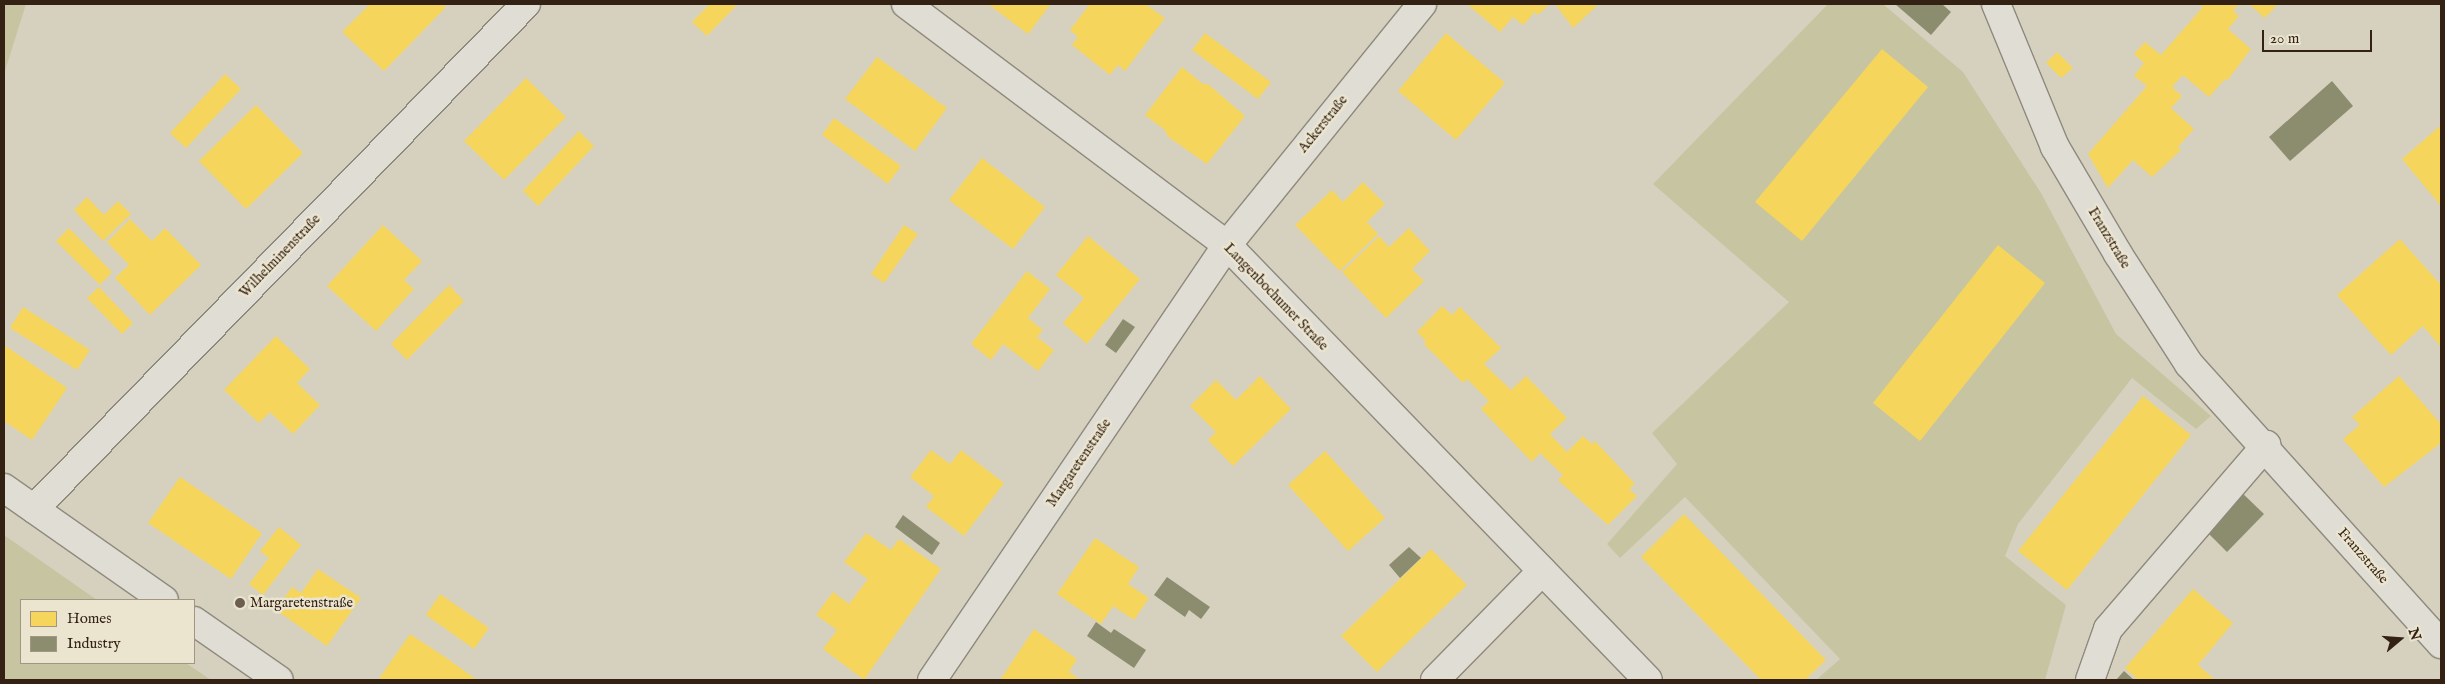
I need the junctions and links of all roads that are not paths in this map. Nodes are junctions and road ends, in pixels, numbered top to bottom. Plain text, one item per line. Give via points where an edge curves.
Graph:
1 (526, 4) edge
2 (906, 4) edge
3 (1422, 4) edge
4 (1996, 4) edge
5 (1227, 246) junction
6 (2266, 445) junction
7 (4, 488) edge
8 (34, 509) junction
9 (1542, 571) junction
10 (163, 599) edge
11 (195, 622) edge
12 (2441, 644) edge
13 (279, 680) edge
14 (932, 680) edge
15 (1435, 680) edge
16 (1648, 680) edge
17 (2090, 680) edge

1 - 8 street, Wilhelminenstraße
2 - 5 street, Langenbochumer Straße
3 - 5 street, Ackerstraße
4 - 6 street, Franzstraße via 2056,147 2118,254 2190,364
5 - 9 street, Langenbochumer Straße
5 - 14 street, Margaretenstraße
6 - 12 street, Franzstraße
6 - 17 street via 2108,630
7 - 8 street
8 - 10 street
9 - 15 street
9 - 16 street, Langenbochumer Straße
11 - 13 street

